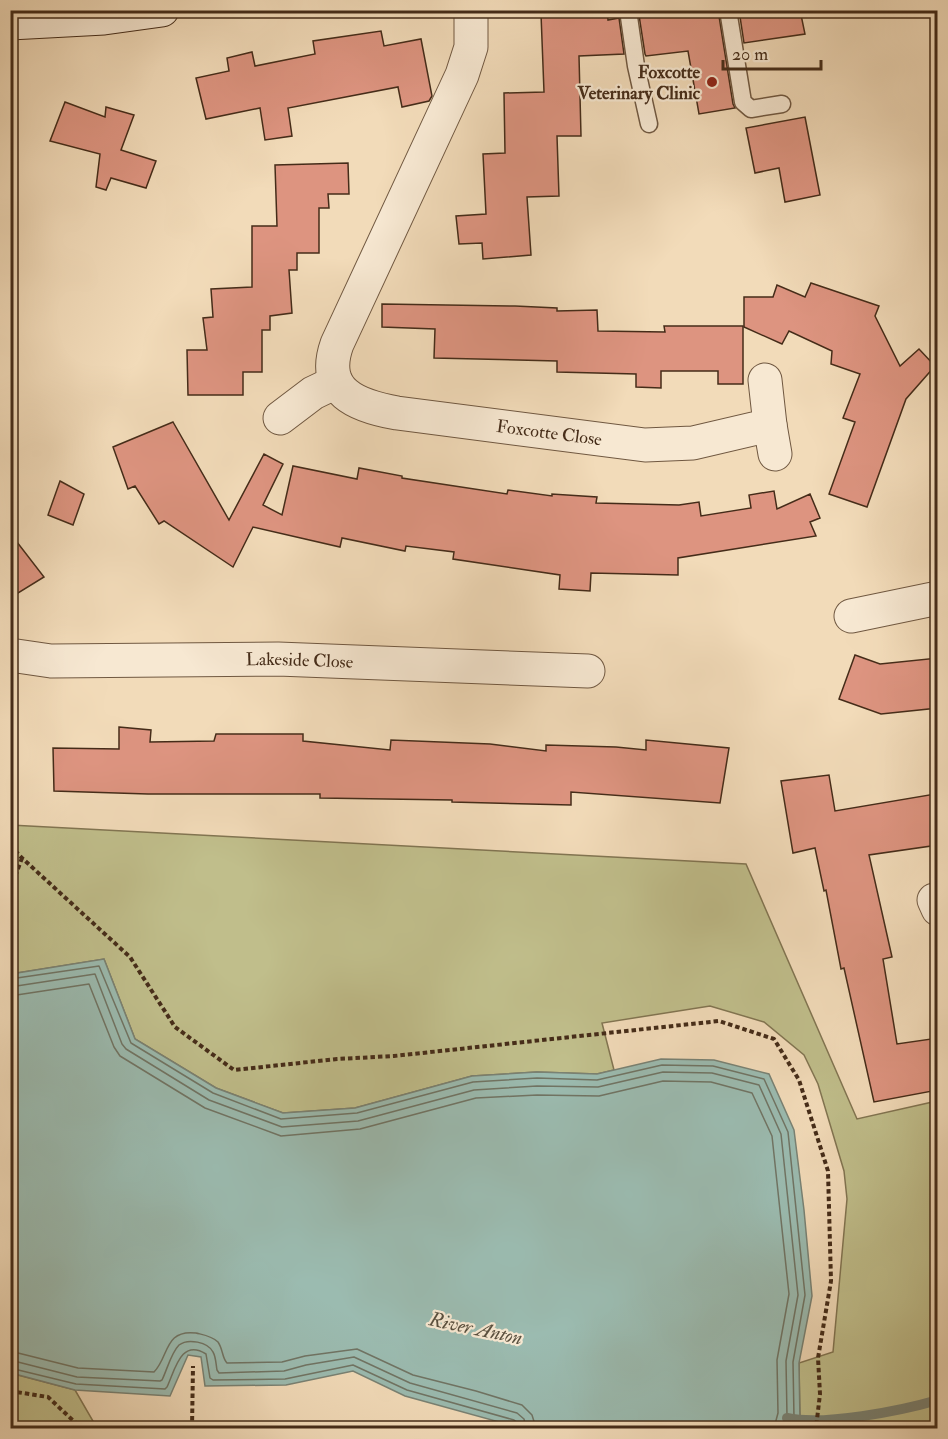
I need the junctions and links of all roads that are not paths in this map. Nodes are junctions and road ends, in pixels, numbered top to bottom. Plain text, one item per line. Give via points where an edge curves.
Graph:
1 (162, 10) edge
2 (471, 10) edge
3 (628, 10) edge
4 (728, 10) edge
5 (10, 22) edge
6 (782, 104) dead end
7 (649, 124) dead end
8 (765, 380) dead end
9 (336, 382) junction
10 (280, 418) dead end
11 (938, 598) edge
12 (851, 616) dead end
13 (10, 655) edge
14 (588, 671) dead end

1 - 5 street via 104,18
2 - 9 street via 472,36 466,67 337,344 332,364
3 - 7 lane
4 - 6 lane via 743,102 751,109
8 - 9 street, Foxcotte Close via 772,440 676,445 610,442 372,408 354,400
9 - 10 street via 313,393
11 - 12 street
13 - 14 street, Lakeside Close via 51,661 289,659

